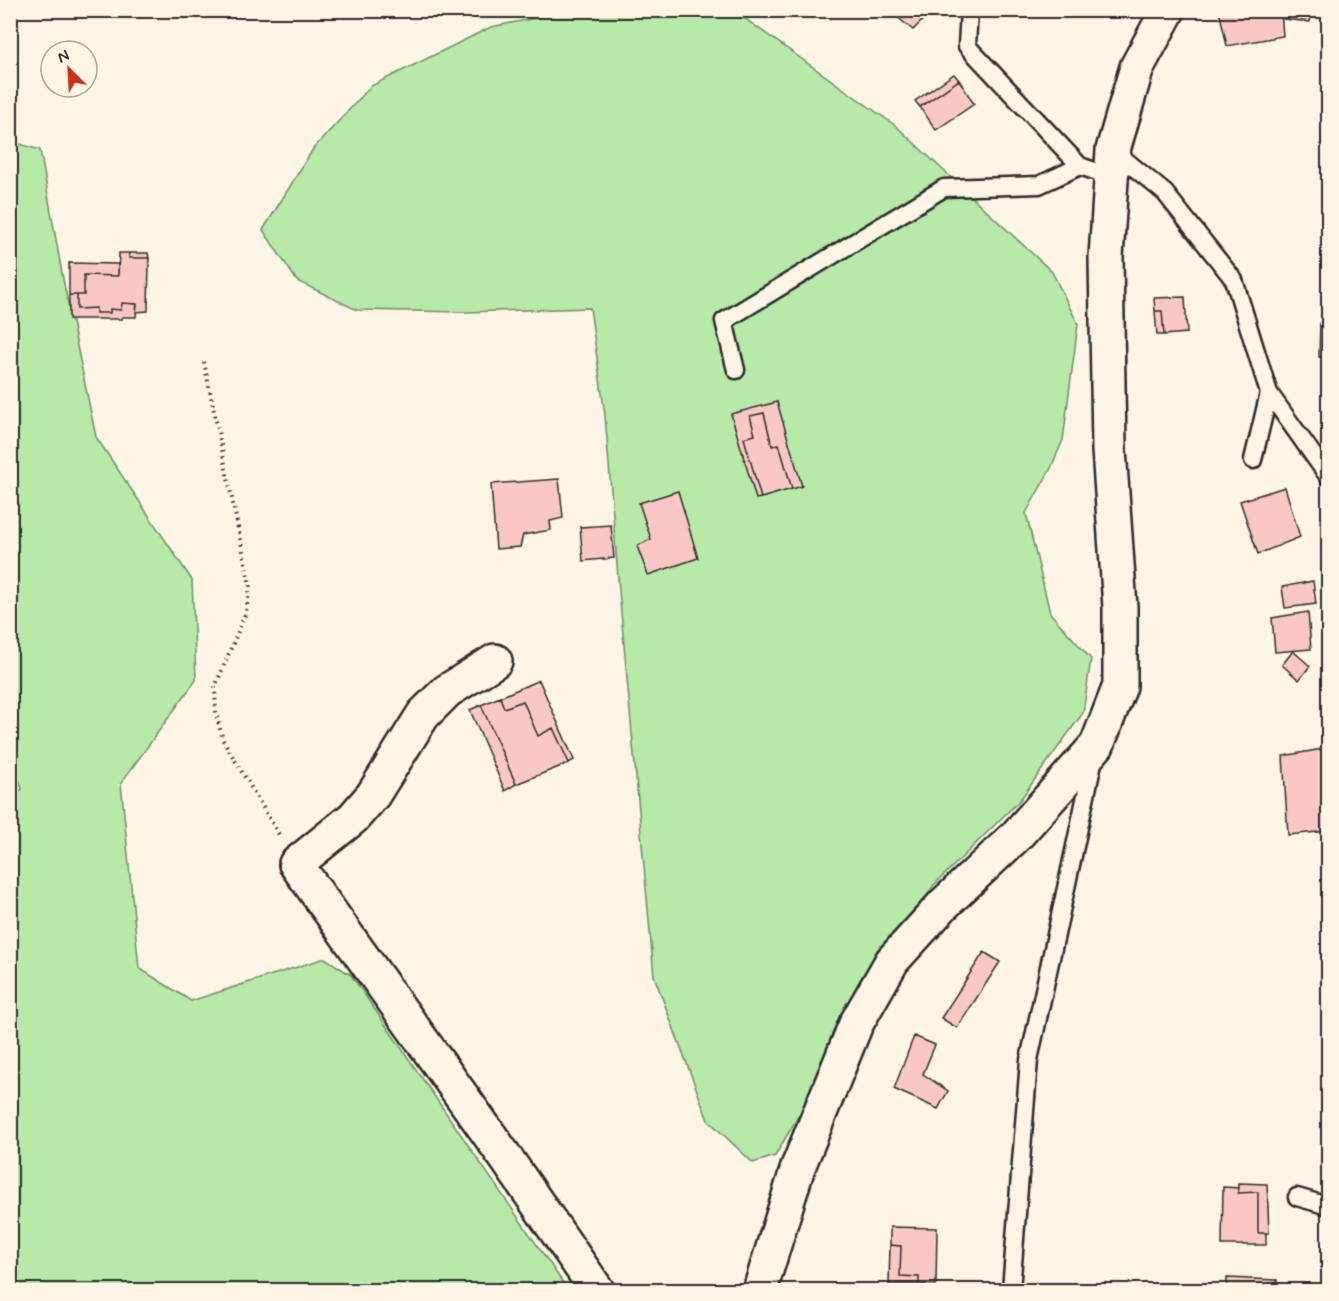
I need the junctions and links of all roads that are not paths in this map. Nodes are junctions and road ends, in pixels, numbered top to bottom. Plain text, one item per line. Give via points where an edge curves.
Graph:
1 (969, 10) edge
2 (1168, 10) edge
3 (1113, 164) junction
4 (1080, 166) junction
5 (736, 370) dead end
6 (1269, 393) junction
7 (1253, 460) dead end
8 (1329, 476) edge
9 (495, 661) dead end
10 (1097, 745) junction
11 (1297, 1197) dead end
12 (1329, 1206) edge
13 (597, 1290) edge
14 (760, 1290) edge
15 (1011, 1290) edge

1 - 4 lane via 967,46
2 - 3 street via 1137,67
3 - 4 lane
3 - 6 lane via 1165,193 1234,280
3 - 10 street via 1106,269 1109,450 1120,607 1120,686
4 - 5 lane via 1040,185 944,188 724,321
6 - 7 lane
6 - 8 lane
9 - 13 street via 447,691 423,715 373,795 353,818 296,864
10 - 14 street via 1016,836 943,905 892,961 856,1024 798,1167
10 - 15 lane via 1029,1060
11 - 12 lane

